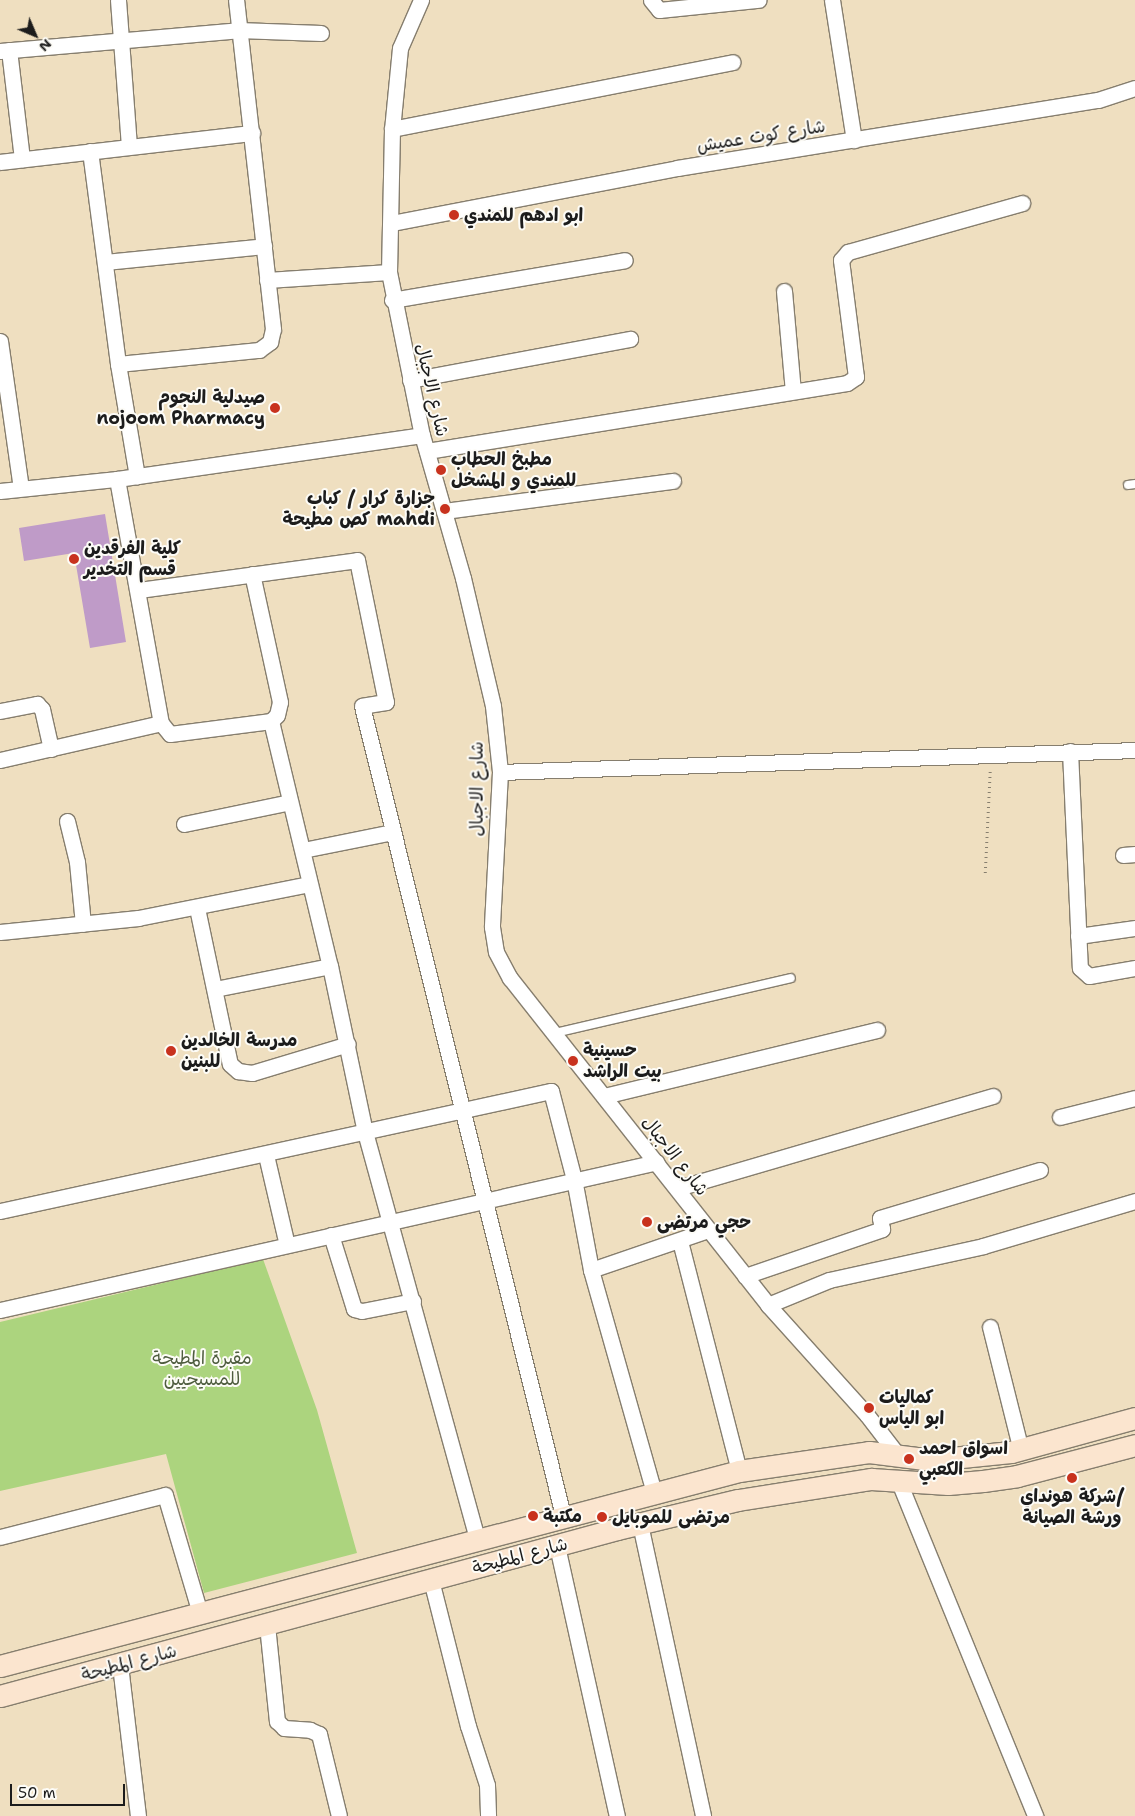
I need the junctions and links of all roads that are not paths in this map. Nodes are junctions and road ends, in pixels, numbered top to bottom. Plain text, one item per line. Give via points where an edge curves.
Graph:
1 (118, 0) edge
2 (236, 0) edge
3 (421, 0) edge
4 (650, 0) edge
5 (758, 0) edge
6 (832, 0) edge
7 (238, 30) junction
8 (321, 33) dead end
9 (121, 40) junction
10 (5, 50) edge
11 (732, 62) dead end
12 (1135, 88) edge
13 (392, 129) junction
14 (252, 133) junction
15 (854, 140) junction
16 (129, 147) junction
17 (90, 152) junction
18 (22, 159) junction
19 (0, 162) edge
20 (1022, 203) dead end
21 (392, 223) junction
22 (264, 246) junction
23 (625, 260) dead end
24 (105, 262) junction
25 (389, 272) junction
26 (268, 280) junction
27 (784, 291) dead end
28 (392, 300) junction
29 (630, 339) dead end
30 (0, 341) edge
31 (118, 364) junction
32 (410, 380) junction
33 (793, 391) junction
34 (422, 434) junction
35 (427, 450) junction
36 (137, 476) junction
37 (117, 479) junction
38 (673, 482) dead end
39 (21, 488) junction
40 (0, 491) edge
41 (444, 511) junction
42 (252, 574) junction
43 (139, 590) junction
44 (0, 711) edge
45 (272, 721) junction
46 (161, 723) junction
47 (51, 749) junction
48 (1135, 750) edge
49 (1070, 751) junction
50 (0, 760) edge
51 (500, 772) junction
52 (290, 802) junction
53 (67, 821) dead end
54 (184, 824) dead end
55 (393, 832) junction
56 (303, 850) junction
57 (309, 884) junction
58 (197, 908) junction
59 (83, 924) junction
60 (1135, 928) edge
61 (0, 932) edge
62 (1078, 936) junction
63 (330, 966) junction
64 (1135, 968) edge
65 (791, 978) dead end
66 (214, 989) junction
67 (877, 1030) dead end
68 (554, 1034) junction
69 (348, 1044) junction
70 (604, 1096) junction
71 (993, 1096) dead end
72 (1135, 1098) edge
73 (460, 1110) junction
74 (1060, 1117) dead end
75 (365, 1132) junction
76 (266, 1155) junction
77 (657, 1162) junction
78 (1040, 1170) dead end
79 (574, 1179) junction
80 (678, 1188) junction
81 (1135, 1201) edge
82 (482, 1202) junction
83 (0, 1211) edge
84 (391, 1222) junction
85 (708, 1230) junction
86 (331, 1235) junction
87 (680, 1241) junction
88 (287, 1245) junction
89 (591, 1270) junction
90 (745, 1276) junction
91 (413, 1301) junction
92 (768, 1305) junction
93 (0, 1310) edge
94 (990, 1327) dead end
95 (1127, 1421) edge
96 (1130, 1447) edge
97 (1021, 1450) junction
98 (896, 1454) junction
99 (739, 1471) junction
100 (899, 1482) junction
101 (654, 1492) junction
102 (611, 1503) junction
103 (563, 1515) junction
104 (640, 1524) junction
105 (618, 1529) junction
106 (0, 1537) edge
107 (477, 1538) junction
108 (556, 1546) junction
109 (431, 1580) junction
110 (200, 1613) junction
111 (267, 1625) junction
112 (120, 1665) junction
113 (0, 1666) edge
114 (0, 1696) edge
115 (138, 1816) edge
116 (340, 1816) edge
117 (488, 1816) edge
118 (617, 1816) edge
119 (703, 1816) edge
120 (1035, 1816) edge

1 - 9 street
2 - 7 street
3 - 13 street, شارع الاجبال via 400,48
4 - 5 street via 659,10
6 - 15 street
7 - 8 street
7 - 9 street
7 - 14 street
9 - 10 street
9 - 16 street
10 - 18 street
11 - 13 street
12 - 15 street, شارع كوت عميش via 1098,100
13 - 21 street, شارع الاجبال
14 - 16 street
14 - 22 street
15 - 21 street, شارع كوت عميش via 678,168
16 - 17 street
17 - 18 street
17 - 24 street
18 - 19 street
20 - 33 street via 848,252 841,260 856,377 848,382
21 - 25 street, شارع الاجبال
22 - 24 street
22 - 26 street
23 - 28 street
24 - 31 street
25 - 26 street
25 - 28 street, شارع الاجبال
26 - 31 street via 273,329 270,342 259,350
27 - 33 street
28 - 32 street, شارع الاجبال
29 - 32 street
30 - 39 street
31 - 36 street
32 - 34 street, شارع الاجبال
33 - 35 street
34 - 35 street, شارع الاجبال
34 - 36 street
35 - 41 street, شارع الاجبال
36 - 37 street
37 - 39 street
37 - 43 street
38 - 41 street
39 - 40 street
41 - 51 street, شارع الاجبال via 493,706
42 - 43 street
42 - 45 street via 280,702
42 - 55 street via 357,560 386,702 362,706
43 - 46 street
44 - 47 street via 37,704 42,709
45 - 46 street via 170,734
45 - 52 street
46 - 47 street
47 - 50 street
48 - 49 street
49 - 51 street
49 - 62 street
51 - 68 street, شارع الاجبال via 492,927 496,952 510,978
52 - 54 street
52 - 56 street
53 - 59 street via 77,862
55 - 56 street
55 - 73 street
56 - 57 street
57 - 58 street
57 - 63 street
58 - 59 street
58 - 66 street
59 - 61 street
60 - 62 street
62 - 64 street via 1083,974 1089,976
63 - 66 street
63 - 69 street
65 - 68 lane
66 - 69 street via 230,1064 238,1071 252,1073
67 - 70 street
68 - 70 street, شارع الاجبال
69 - 75 street
70 - 77 street, شارع الاجبال
71 - 80 street
72 - 74 street
73 - 75 street
73 - 79 street via 551,1091
73 - 82 street
75 - 76 street
75 - 84 street
76 - 83 street
76 - 88 street
77 - 79 street
77 - 80 street, شارع الاجبال
78 - 90 street via 880,1218 882,1230
79 - 82 street
79 - 89 street
80 - 85 street, شارع الاجبال
81 - 92 street via 983,1246 830,1280
82 - 84 street
82 - 103 street
84 - 86 street
84 - 91 street
85 - 87 street
85 - 90 street, شارع الاجبال
86 - 88 street
86 - 91 street via 354,1309 362,1311
87 - 89 street
87 - 99 street
88 - 93 street
89 - 101 street
90 - 92 street, شارع الاجبال
91 - 107 street
92 - 98 street, شارع الاجبال via 867,1415
94 - 97 street
95 - 96 street
95 - 97 street, شارع المطيحة
96 - 100 street, شارع المطيحة via 991,1480 948,1484
97 - 98 street, شارع المطيحة via 932,1460
98 - 99 street, شارع المطيحة via 869,1452
99 - 101 street, شارع المطيحة
100 - 104 street, شارع المطيحة via 871,1479 738,1500
100 - 120 street
101 - 102 street, شارع المطيحة
102 - 103 street, شارع المطيحة
102 - 105 street
103 - 107 street, شارع المطيحة
104 - 105 street, شارع المطيحة
104 - 119 street
105 - 108 street, شارع المطيحة
106 - 110 street via 165,1494
107 - 110 street, شارع المطيحة
108 - 109 street, شارع المطيحة
108 - 118 street
109 - 111 street, شارع المطيحة
109 - 117 street via 487,1785
110 - 113 street, شارع المطيحة
111 - 112 street, شارع المطيحة
111 - 116 street via 277,1721 284,1728 319,1734
112 - 114 street, شارع المطيحة
112 - 115 street

